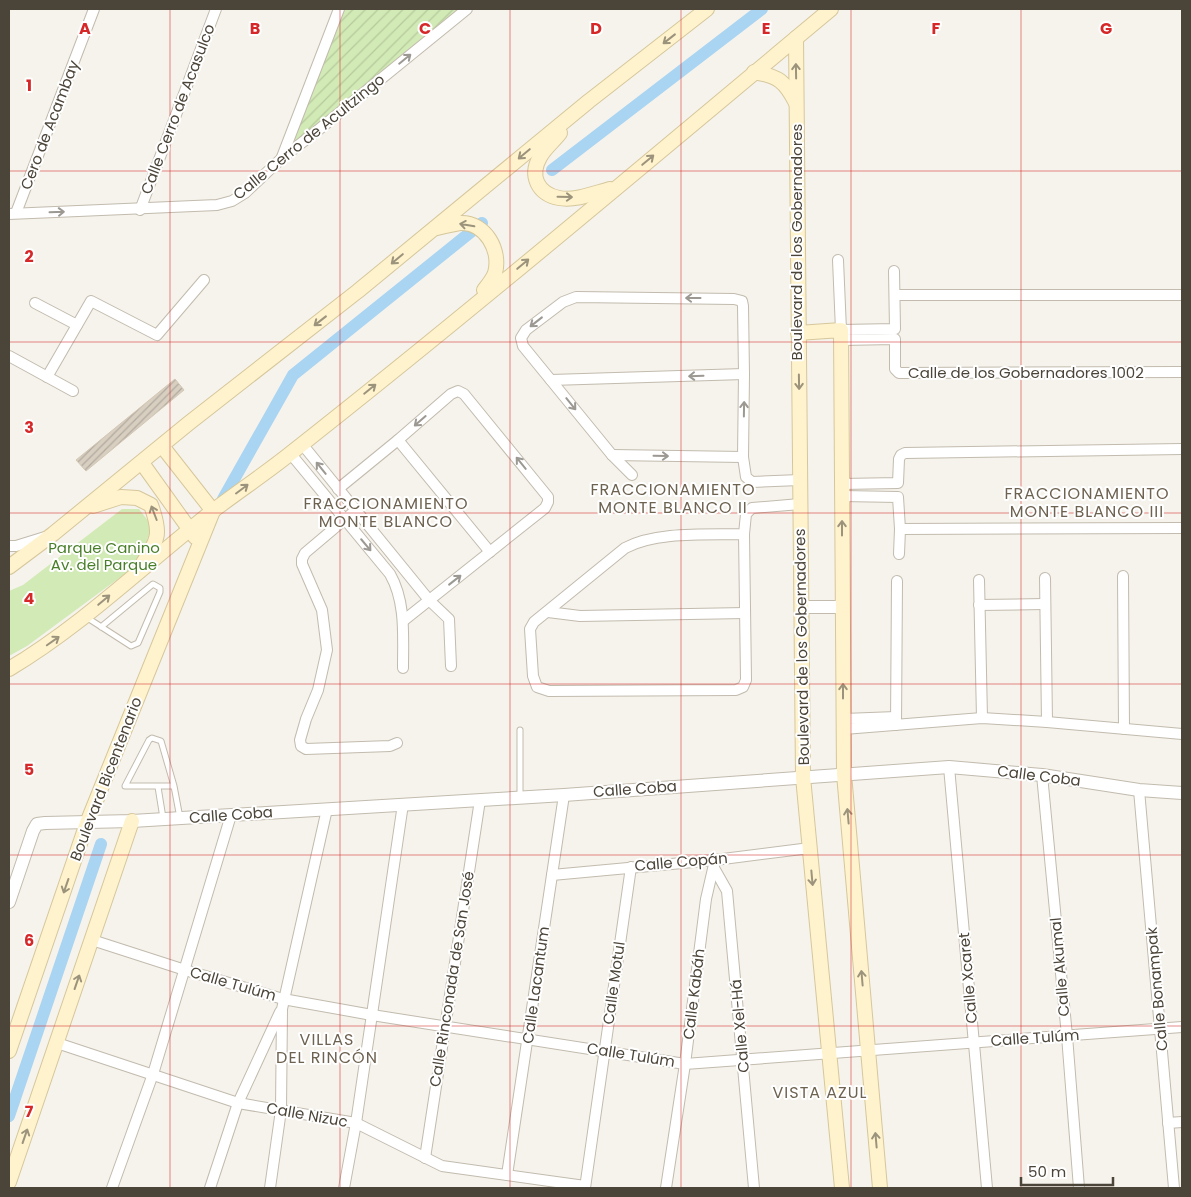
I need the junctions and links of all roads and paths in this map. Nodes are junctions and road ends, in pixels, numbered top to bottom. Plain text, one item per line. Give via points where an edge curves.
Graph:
1 (94, 9) edge
2 (216, 9) edge
3 (339, 9) edge
4 (467, 9) edge
5 (707, 9) edge
6 (831, 9) edge
7 (796, 38) junction
8 (754, 72) junction
9 (589, 101) junction
10 (796, 104) junction
11 (282, 158) junction
12 (616, 187) junction
13 (140, 210) junction
14 (13, 214) edge
15 (434, 228) junction
16 (838, 260) dead end
17 (894, 271) dead end
18 (204, 280) dead end
19 (895, 295) junction
20 (1182, 295) edge
21 (35, 303) dead end
22 (474, 304) junction
23 (77, 325) junction
24 (798, 333) junction
25 (895, 334) junction
26 (841, 335) junction
27 (9, 356) edge
28 (1182, 372) edge
29 (744, 374) junction
30 (47, 377) junction
31 (551, 380) junction
32 (73, 391) dead end
33 (398, 440) junction
34 (302, 444) junction
35 (162, 446) junction
36 (1182, 449) edge
37 (290, 453) junction
38 (612, 455) junction
39 (743, 457) junction
40 (142, 463) junction
41 (632, 474) dead end
42 (800, 480) junction
43 (338, 488) junction
44 (842, 490) junction
45 (800, 504) junction
46 (85, 508) junction
47 (356, 510) junction
48 (213, 511) junction
49 (345, 520) junction
50 (1182, 528) edge
51 (900, 529) junction
52 (190, 530) junction
53 (53, 534) junction
54 (744, 534) junction
55 (200, 544) junction
56 (9, 546) edge
57 (490, 552) junction
58 (899, 554) dead end
59 (9, 567) edge
60 (136, 573) junction
61 (1123, 576) dead end
62 (1045, 578) dead end
63 (979, 580) dead end
64 (898, 581) dead end
65 (429, 600) junction
66 (1044, 604) junction
67 (979, 605) junction
68 (801, 607) junction
69 (843, 607) junction
70 (548, 612) junction
71 (745, 613) junction
72 (85, 616) junction
73 (403, 621) junction
74 (101, 627) junction
75 (451, 666) dead end
76 (403, 668) dead end
77 (9, 669) edge
78 (982, 718) junction
79 (896, 721) junction
80 (1046, 722) junction
81 (844, 724) junction
82 (1124, 729) junction
83 (520, 730) dead end
84 (1182, 734) edge
85 (396, 743) dead end
86 (949, 767) junction
87 (844, 774) junction
88 (1042, 775) junction
89 (803, 778) junction
90 (174, 786) junction
91 (158, 787) junction
92 (1139, 790) junction
93 (564, 794) junction
94 (1182, 794) edge
95 (520, 797) junction
96 (480, 800) junction
97 (403, 804) junction
98 (327, 809) junction
99 (231, 815) junction
100 (180, 818) junction
101 (164, 819) junction
102 (132, 821) junction
103 (87, 823) junction
104 (810, 848) junction
105 (714, 864) junction
106 (631, 867) junction
107 (552, 875) junction
108 (12, 882) edge
109 (9, 902) edge
110 (92, 940) junction
111 (185, 970) junction
112 (282, 1004) junction
113 (372, 1015) junction
114 (445, 1026) junction
115 (1182, 1027) edge
116 (1161, 1029) junction
117 (1067, 1036) junction
118 (528, 1039) junction
119 (56, 1043) junction
120 (974, 1043) junction
121 (868, 1050) junction
122 (9, 1051) edge
123 (604, 1051) junction
124 (829, 1053) junction
125 (743, 1060) junction
126 (685, 1064) junction
127 (152, 1074) junction
128 (238, 1103) junction
129 (281, 1110) junction
130 (1182, 1122) edge
131 (356, 1123) junction
132 (1168, 1123) junction
133 (425, 1158) junction
134 (508, 1176) junction
135 (9, 1182) edge
136 (585, 1187) edge
137 (112, 1188) edge
138 (210, 1188) edge
139 (270, 1188) edge
140 (344, 1188) edge
141 (666, 1188) edge
142 (754, 1188) edge
143 (842, 1188) edge
144 (880, 1188) edge
145 (987, 1188) edge
146 (1079, 1188) edge
147 (1174, 1188) edge

1 - 14 street, Cero de Acambay
2 - 13 street, Calle Cerro de Acasulco
3 - 11 street
11 -> 4 street, Calle Cerro de Acultzingo
5 -> 9 main road
6 - 7 main road
7 - 8 main road
10 -> 7 main road, Boulevard de los Gobernadores
8 - 10 main road, Boulevard de los Gobernadores via 783,82
12 -> 8 main road
9 -> 12 main road via 540,156 535,168 536,180 541,190 560,198 581,197
9 -> 15 main road
10 - 24 main road, Boulevard de los Gobernadores
11 - 13 street, Calle Cerro de Acultzingo via 232,201 217,205
22 -> 12 main road
14 -> 13 street, Calle Cerro de Acultzingo
22 -> 15 main road via 495,275 497,261 494,248 488,237 475,226 461,223
15 -> 35 main road
16 - 26 street
17 - 19 street, Calle de los Gobernadores 1002
18 - 23 street via 158,335 91,301
19 - 20 street
19 - 25 street, Calle de los Gobernadores 1002
21 - 23 street
34 -> 22 main road
23 - 30 street
24 - 26 main road
24 -> 42 main road, Boulevard de los Gobernadores
25 - 26 street
25 - 28 street, Calle de los Gobernadores 1002 via 896,369 899,373
26 - 44 main road
27 - 30 street
29 -> 31 street
29 -> 31 street via 742,301 576,298 552,309 521,338 523,346
39 -> 29 street
30 - 32 street
31 -> 38 street
33 - 43 street
33 - 57 street
57 -> 33 street via 545,508 548,497 464,394 458,391 451,394
34 - 37 main road
43 -> 34 street
35 - 40 main road
35 - 48 main road
36 - 44 street via 905,453 899,459 898,483
48 -> 37 main road
37 - 49 street
38 -> 39 street
38 - 41 street
39 - 42 street via 746,477 752,482
40 - 46 main road
40 - 52 main road
42 - 45 main road, Boulevard de los Gobernadores
43 - 47 street
44 - 51 street via 898,497
69 -> 44 main road
45 - 54 street via 752,508 746,514
45 - 68 main road, Boulevard de los Gobernadores
46 - 53 main road
60 -> 46 main road via 156,543 158,524 151,505 137,498 121,497
47 - 49 street
47 - 65 street
48 - 52 main road
48 - 55 main road, Boulevard Bicentenario
49 -> 73 street via 397,586
49 - 85 street via 302,559 322,610 327,650 318,690 300,740 301,746 306,749 390,746
50 - 51 street
51 - 58 street
52 - 55 main road
52 - 60 main road
53 - 56 street
53 - 59 main road
54 - 70 street via 654,537 638,541 625,548
54 - 71 street
55 - 103 main road, Boulevard Bicentenario
65 -> 57 street
72 -> 60 main road
61 - 82 street
62 - 66 street
63 - 67 street
64 - 79 street
65 - 73 street
65 - 75 street via 449,619
66 - 67 street
66 - 80 street
67 - 78 street
68 - 69 street
68 - 89 main road, Boulevard de los Gobernadores
81 -> 69 main road
70 - 71 street via 580,616
70 - 71 street via 530,629 534,682 537,687 549,691 736,690 743,687 746,680
72 - 74 lane
77 -> 72 main road
73 - 76 street
74 - 74 lane via 130,646 138,643 160,588 153,584
78 - 79 street
78 - 80 street
79 - 81 street
80 - 82 street
81 - 87 main road
82 - 84 street
83 - 95 lane
86 - 87 street, Calle Coba
86 - 88 street, Calle Coba
86 - 120 street, Calle Xcaret
87 - 89 street, Calle Coba
121 -> 87 main road
88 - 92 street, Calle Coba
88 - 117 street, Calle Akumal
89 - 93 street, Calle Coba
89 - 104 main road, Boulevard de los Gobernadores
90 - 91 lane
90 - 91 lane via 161,741 152,738 125,786
90 - 100 lane
91 - 101 lane
92 - 94 street, Calle Coba
92 - 116 street, Calle Bonampak
93 - 95 street, Calle Coba
93 - 107 street, Calle Lacantum
95 - 96 street, Calle Coba
96 - 97 street, Calle Coba
96 - 114 street, Calle Rinconada de San José
97 - 98 street, Calle Coba
97 - 113 street
98 - 99 street, Calle Coba
98 - 112 street
99 - 100 street, Calle Coba
99 - 111 street
100 - 101 street, Calle Coba
101 - 102 street, Calle Coba
102 - 103 street, Calle Coba
102 - 110 main road
103 - 108 street, Calle Coba via 37,824
103 -> 122 main road, Boulevard Bicentenario
104 - 105 street, Calle Copán
104 -> 124 main road, Boulevard de los Gobernadores
105 - 106 street, Calle Copán
105 - 125 street, Calle Xel-Há via 727,892
105 - 126 street, Calle Kabáh via 706,899
106 - 107 street, Calle Copán
106 - 123 street, Calle Motul
107 - 118 street, Calle Lacantum
108 - 109 street
110 - 111 street, Calle Tulúm
119 -> 110 main road
111 - 112 street, Calle Tulúm
111 - 127 street
112 - 113 street, Calle Tulúm
112 - 128 street
112 - 129 street
113 - 114 street, Calle Tulúm
113 - 131 street
114 - 118 street, Calle Tulúm
114 - 133 street, Calle Rinconada de San José
115 - 116 street, Calle Tulúm
116 - 117 street, Calle Tulúm
116 - 132 street, Calle Bonampak
117 - 120 street, Calle Tulúm
117 - 146 street, Calle Akumal
118 - 123 street, Calle Tulúm
118 - 134 street, Calle Lacantum
119 - 127 street, Calle Nizuc
135 -> 119 main road
120 - 121 street, Calle Tulúm
120 - 145 street, Calle Xcaret
121 - 124 street, Calle Tulúm
144 -> 121 main road
123 - 126 street, Calle Tulúm
123 - 136 street, Calle Motul
124 - 125 street, Calle Tulúm
124 - 143 main road, Boulevard de los Gobernadores
125 - 126 street, Calle Tulúm
125 - 142 street, Calle Xel-Há
126 - 141 street, Calle Kabáh
127 - 128 street, Calle Nizuc
127 - 137 street
128 - 129 street, Calle Nizuc
128 - 138 street
129 - 131 street, Calle Nizuc
129 - 139 street
130 - 132 street
131 - 133 street, Calle Nizuc
131 - 140 street
132 - 147 street, Calle Bonampak
133 - 134 street, Calle Nizuc via 442,1166
134 - 136 street, Calle Nizuc

